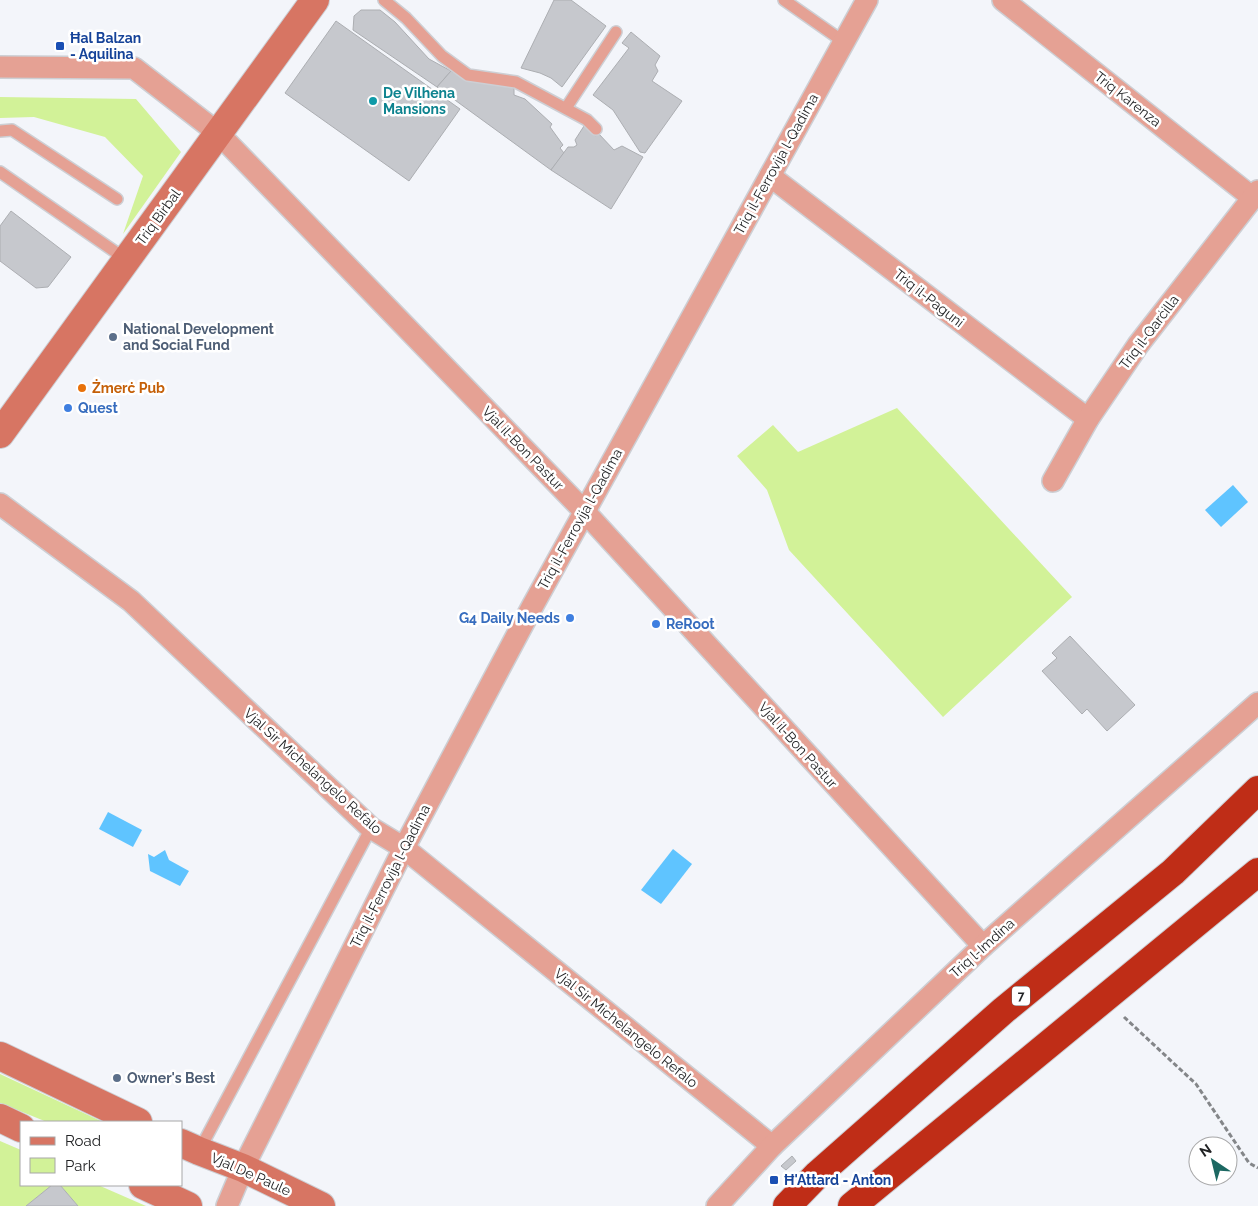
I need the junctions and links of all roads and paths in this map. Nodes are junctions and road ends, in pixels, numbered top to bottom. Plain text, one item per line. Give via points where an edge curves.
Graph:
1 (315, 0) edge
2 (384, 0) edge
3 (784, 0) edge
4 (867, 0) edge
5 (1003, 0) edge
6 (616, 32) dead end
7 (844, 42) junction
8 (0, 67) edge
9 (566, 108) junction
10 (596, 129) dead end
11 (0, 131) edge
12 (218, 132) junction
13 (0, 172) edge
14 (770, 176) junction
15 (1255, 194) edge
16 (117, 199) dead end
17 (127, 260) junction
18 (1088, 420) junction
19 (3, 425) edge
20 (1053, 481) dead end
21 (0, 504) edge
22 (584, 511) junction
23 (1258, 703) edge
24 (1258, 790) edge
25 (1258, 812) edge
26 (372, 828) junction
27 (404, 848) junction
28 (1173, 872) junction
29 (1258, 872) edge
30 (982, 946) junction
31 (1106, 996) junction
32 (0, 1056) edge
33 (0, 1118) edge
34 (136, 1121) edge
35 (20, 1128) edge
36 (772, 1146) junction
37 (190, 1147) edge
38 (243, 1168) junction
39 (1258, 1168) edge
40 (145, 1186) edge
41 (859, 1203) edge
42 (188, 1206) edge
43 (227, 1206) edge
44 (321, 1206) edge
45 (717, 1206) edge
46 (787, 1206) edge

1 - 12 main road, Triq Birbal
2 - 9 lane via 442,56 468,75 516,82
3 - 7 lane
4 - 7 street, Triq il-Ferrovija l-Qadima
5 - 15 street, Triq Karenza
6 - 9 lane
7 - 14 street, Triq il-Ferrovija l-Qadima
8 - 12 street, Vjal il-Bon Pastur via 134,68
9 - 10 lane
11 - 16 lane via 12,130
12 - 17 main road, Triq Birbal
12 - 22 street, Vjal il-Bon Pastur
13 - 17 lane
14 - 18 street, Triq il-Paguni
14 - 22 street, Triq il-Ferrovija l-Qadima
15 - 18 street, Triq il-Qarċilla via 1138,345
17 - 19 main road, Triq Birbal
18 - 20 street, Triq il-Qarċilla
21 - 26 street, Vjal Sir Michelangelo Refalo via 130,601
22 - 27 street, Triq il-Ferrovija l-Qadima
22 - 30 street, Vjal il-Bon Pastur
23 - 30 street, Triq l-Imdina
24 - 28 highway, 7
25 - 28 highway, 7
26 - 27 street, Vjal Sir Michelangelo Refalo
26 - 37 lane
27 - 36 street, Vjal Sir Michelangelo Refalo
27 - 38 street, Triq il-Ferrovija l-Qadima
28 - 46 highway, 7 via 1004,1010 817,1175
29 - 31 highway
30 - 36 street, Triq l-Imdina
31 - 39 path via 1196,1084 1249,1163
31 - 41 highway
32 - 34 main road
33 - 35 main road
36 - 45 street, Triq l-Imdina
37 - 38 main road, Vjal De Paule
38 - 43 street, Triq il-Ferrovija l-Qadima
38 - 44 main road, Vjal De Paule
40 - 42 main road

